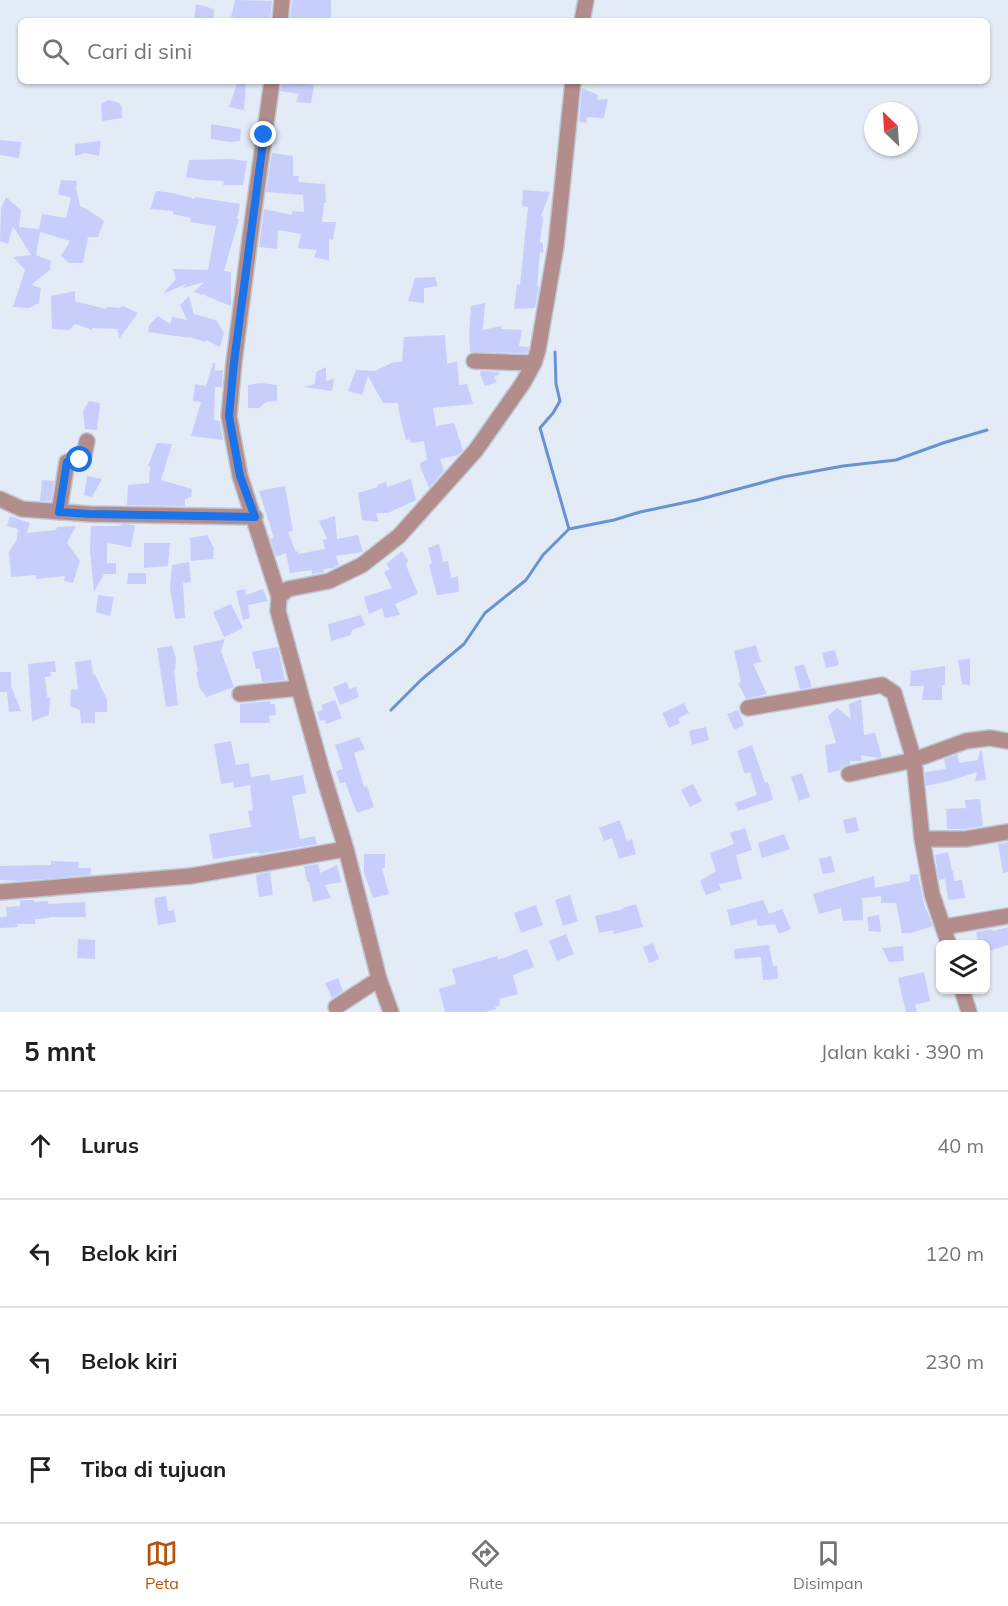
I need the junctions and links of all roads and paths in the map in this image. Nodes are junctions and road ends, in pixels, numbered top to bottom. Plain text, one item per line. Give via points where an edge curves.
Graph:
1 (282, 0) edge
2 (585, 0) edge
3 (280, 18) edge
4 (582, 18) edge
5 (272, 84) edge
6 (573, 84) edge
7 (474, 361) dead end
8 (534, 363) junction
9 (87, 441) dead end
10 (0, 499) edge
11 (59, 512) junction
12 (255, 517) junction
13 (279, 597) junction
14 (299, 688) junction
15 (240, 694) dead end
16 (748, 708) dead end
17 (1008, 741) edge
18 (914, 760) junction
19 (849, 774) dead end
20 (1008, 832) edge
21 (922, 839) junction
22 (346, 849) junction
23 (0, 892) edge
24 (1008, 916) edge
25 (944, 927) junction
26 (948, 940) edge
27 (379, 979) junction
28 (963, 994) edge
29 (336, 1006) dead end
30 (390, 1012) edge
31 (969, 1012) edge

1 - 3 street
2 - 4 street
5 - 12 street via 229,416 240,476
6 - 8 street via 556,246
7 - 8 street
8 - 13 street via 476,450 399,536 362,565 328,581 288,589
9 - 11 street via 82,459 67,462
10 - 11 street via 22,509
11 - 12 street
12 - 13 street
13 - 14 street via 278,610
14 - 15 street
14 - 22 street
16 - 18 street via 882,685 897,698
17 - 18 street via 966,741
18 - 19 street
18 - 21 street
20 - 21 street via 965,839
21 - 25 street via 932,894
22 - 23 street via 191,876
22 - 27 street
24 - 25 street
25 - 26 street
27 - 29 street
27 - 30 street
28 - 31 street

